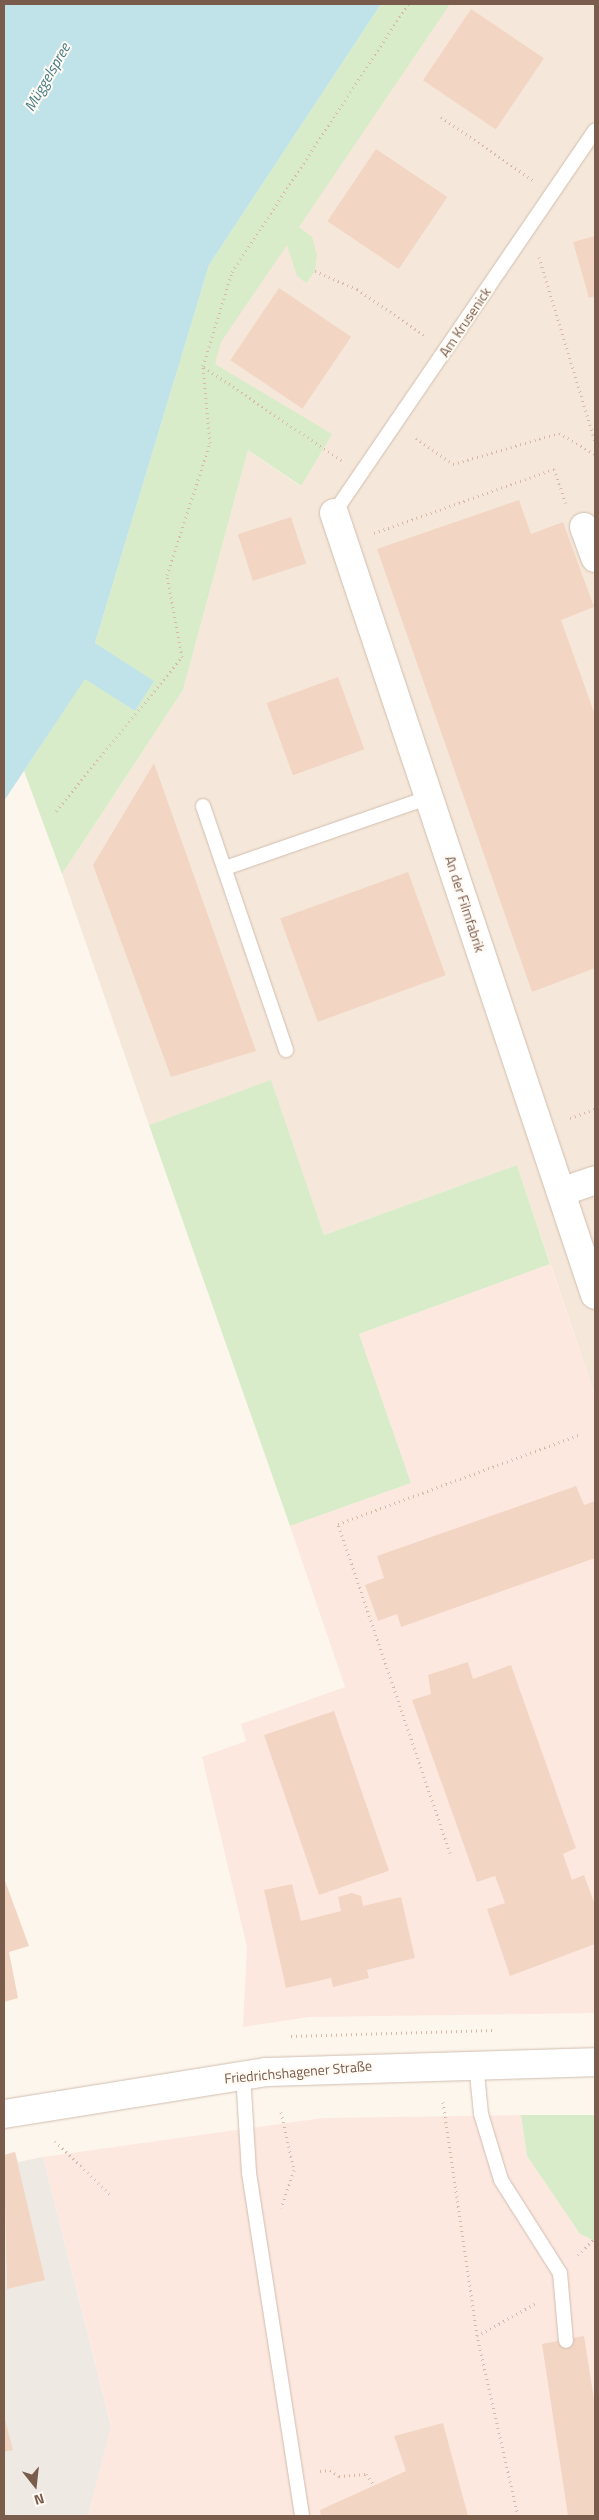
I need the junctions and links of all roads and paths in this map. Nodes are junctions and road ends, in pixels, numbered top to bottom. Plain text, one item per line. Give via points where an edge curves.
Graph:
1 (408, 4) edge
2 (441, 117) dead end
3 (595, 131) edge
4 (590, 149) edge
5 (553, 193) junction
6 (529, 227) junction
7 (315, 271) dead end
8 (445, 350) junction
9 (203, 366) junction
10 (395, 424) junction
11 (595, 441) edge
12 (595, 454) edge
13 (361, 474) junction
14 (334, 513) joint
15 (584, 527) joint
16 (344, 543) junction
17 (595, 558) edge
18 (430, 797) junction
19 (203, 806) dead end
20 (56, 811) dead end
21 (225, 868) junction
22 (286, 1050) dead end
23 (595, 1180) edge
24 (561, 1192) junction
25 (595, 1294) edge
26 (579, 1435) dead end
27 (450, 1853) dead end
28 (595, 2062) edge
29 (476, 2063) junction
30 (243, 2074) junction
31 (443, 2102) dead end
32 (4, 2114) edge
33 (54, 2141) dead end
34 (112, 2196) dead end
35 (560, 2273) junction
36 (477, 2336) junction
37 (566, 2341) dead end
38 (310, 2472) dead end
39 (373, 2484) dead end
40 (302, 2516) edge
41 (518, 2516) edge

1 - 9 path via 232,272
2 - 5 path
3 - 4 lane, Am Krusenick
4 - 5 lane, Am Krusenick
5 - 6 lane, Am Krusenick
6 - 8 lane, Am Krusenick
6 - 11 path
7 - 8 path via 357,288
8 - 10 lane, Am Krusenick
9 - 13 path
9 - 20 path via 210,443 167,575 182,657
10 - 12 path via 453,464 559,433
10 - 13 lane, Am Krusenick
13 - 14 lane, Am Krusenick
14 - 16 street, An der Filmfabrik
15 - 16 path via 573,522 554,470
15 - 17 street
16 - 18 street, An der Filmfabrik
18 - 21 lane
18 - 24 street, An der Filmfabrik
19 - 21 lane
21 - 22 lane
23 - 24 street
24 - 25 street, An der Filmfabrik
26 - 27 path via 338,1524
28 - 29 street, Friedrichshagener Straße
29 - 30 street, Friedrichshagener Straße
29 - 35 lane via 481,2114 501,2180
30 - 32 street, Friedrichshagener Straße
30 - 40 lane via 249,2173
31 - 36 path
33 - 34 path
35 - 36 path via 531,2308 516,2311
35 - 37 lane
36 - 41 path
38 - 39 path via 366,2474

